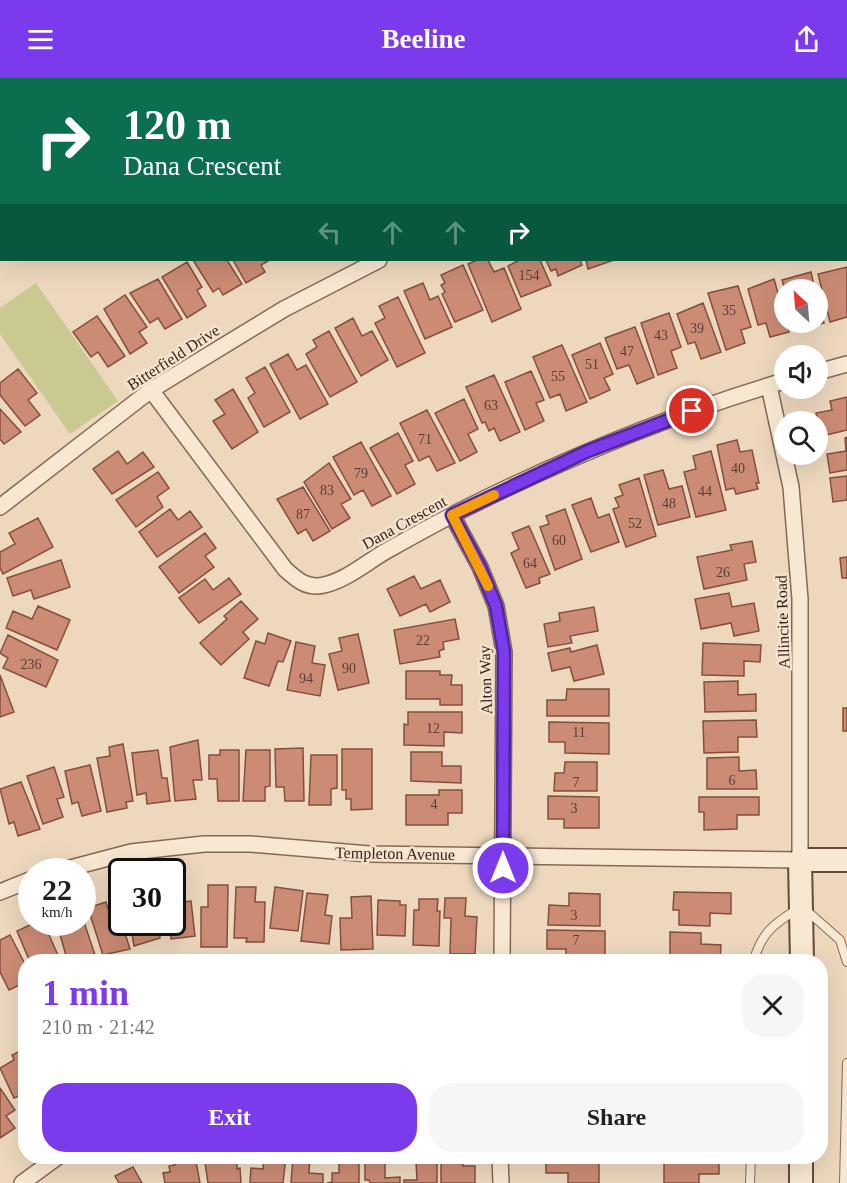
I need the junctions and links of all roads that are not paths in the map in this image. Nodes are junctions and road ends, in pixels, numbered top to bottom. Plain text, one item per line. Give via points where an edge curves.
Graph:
1 (377, 261) edge
2 (847, 364) edge
3 (828, 369) edge
4 (774, 384) edge
5 (769, 386) junction
6 (151, 390) junction
7 (0, 507) edge
8 (452, 515) junction
9 (503, 855) junction
10 (800, 860) junction
11 (847, 860) edge
12 (96, 861) edge
13 (18, 885) edge
14 (0, 892) edge
15 (802, 906) junction
16 (502, 954) edge
17 (755, 954) edge
18 (802, 954) edge
19 (847, 962) edge
20 (847, 1063) edge
21 (50, 1164) edge
22 (500, 1164) edge
23 (751, 1164) edge
24 (801, 1164) edge
25 (30, 1181) edge
26 (501, 1183) edge
27 (750, 1183) edge
28 (801, 1183) edge
29 (844, 1183) edge

1 - 6 street, Bitterfield Drive via 284,309
2 - 3 street
4 - 5 street, Dana Crescent
5 - 8 street, Dana Crescent via 604,443
5 - 10 street, Allincite Road via 791,487 800,599
6 - 7 street, Bitterfield Drive
6 - 8 street, Dana Crescent via 285,569 309,586 334,582
8 - 9 street, Alton Way via 496,606 504,652
9 - 10 street, Templeton Avenue
9 - 12 street, Templeton Avenue via 369,854 204,844 131,852
9 - 16 street, Alton Way
10 - 11 street, Templeton Avenue
10 - 15 street
13 - 14 street
15 - 17 lane via 771,926
15 - 18 street
15 - 19 lane via 840,940
20 - 29 lane
21 - 25 street
22 - 26 street
23 - 27 lane
24 - 28 street

